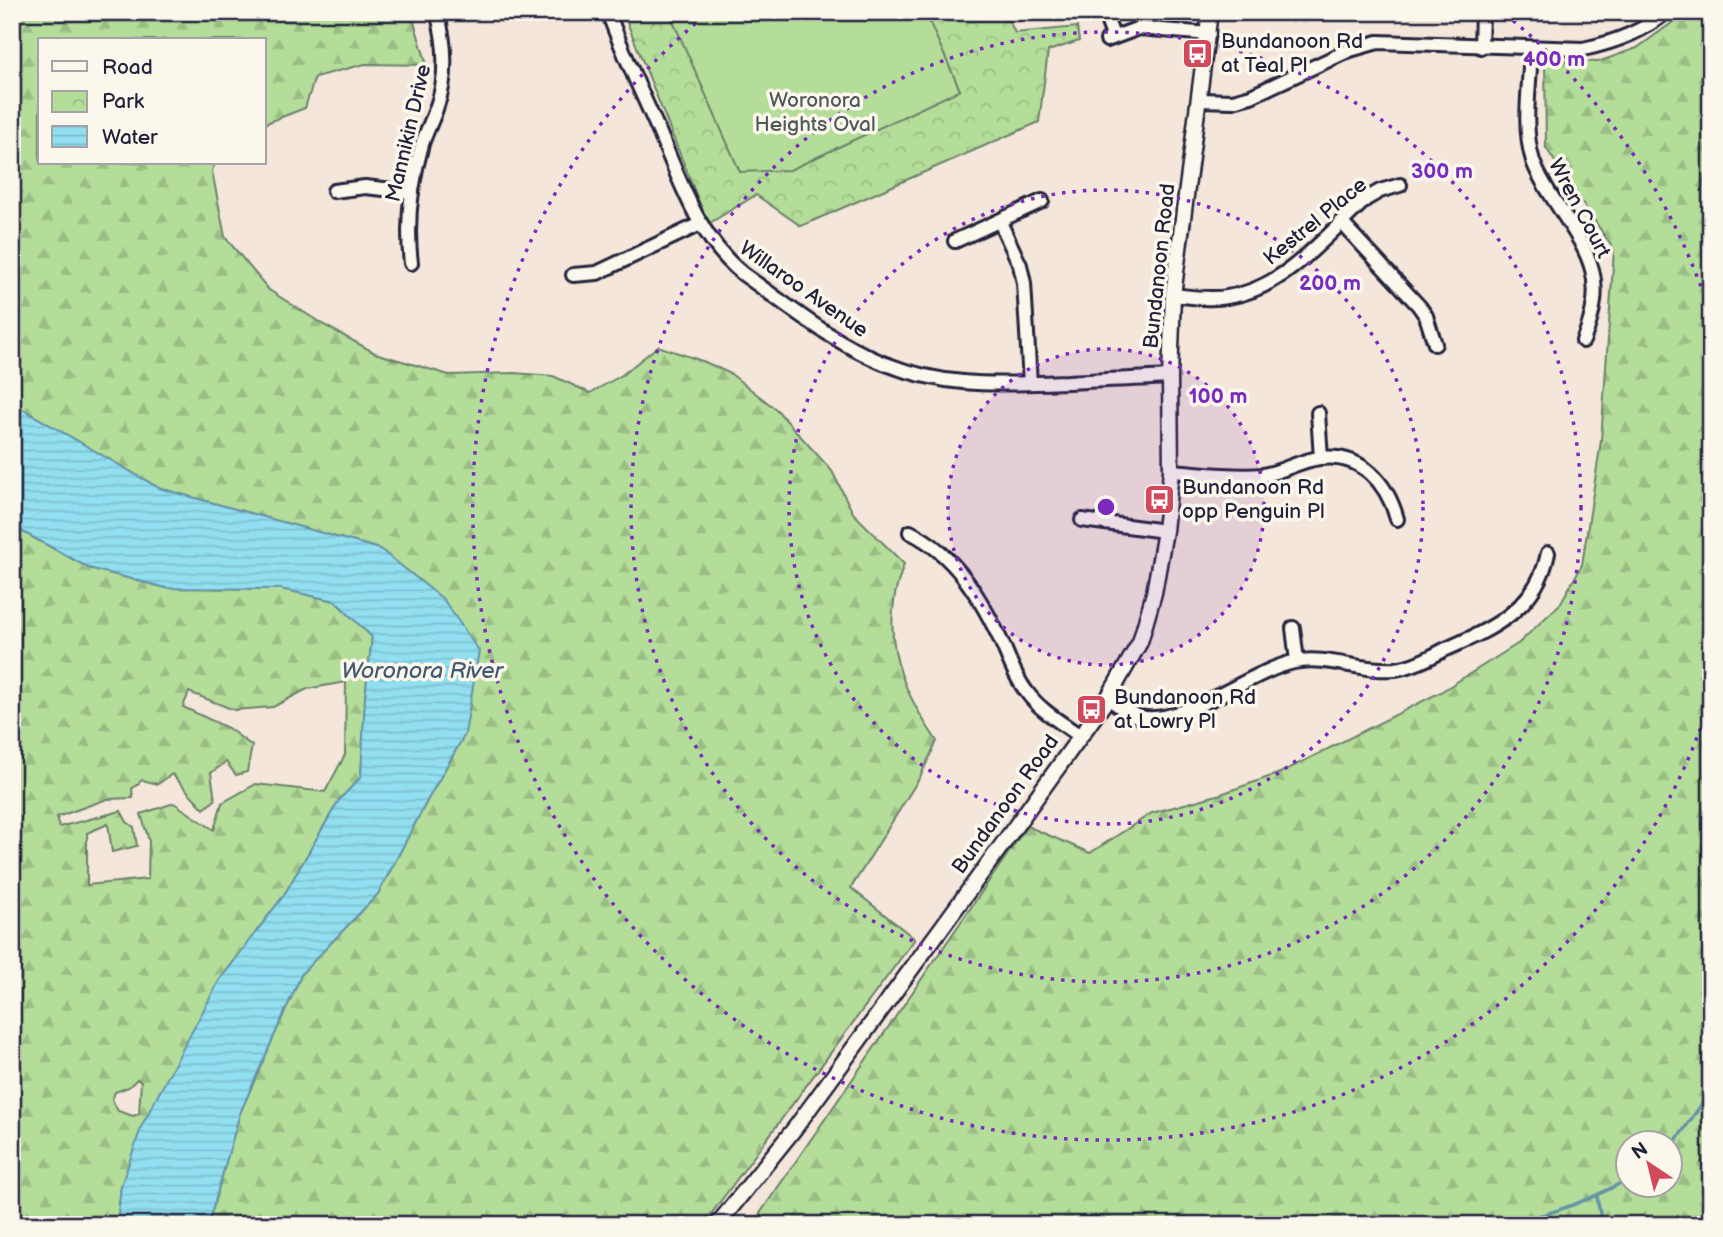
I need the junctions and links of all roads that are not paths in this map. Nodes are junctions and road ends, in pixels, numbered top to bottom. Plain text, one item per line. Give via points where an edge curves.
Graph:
1 (437, 12) edge
2 (608, 12) edge
3 (1104, 12) edge
4 (1210, 12) edge
5 (1482, 12) edge
6 (1666, 12) edge
7 (1209, 34) junction
8 (1480, 47) junction
9 (1531, 49) junction
10 (1200, 100) junction
11 (1400, 185) dead end
12 (334, 191) dead end
13 (412, 192) junction
14 (1042, 201) dead end
15 (1000, 222) junction
16 (1341, 222) junction
17 (700, 224) junction
18 (955, 241) dead end
19 (411, 263) dead end
20 (573, 275) dead end
21 (1173, 295) junction
22 (1583, 341) dead end
23 (1435, 344) dead end
24 (1170, 377) junction
25 (1030, 383) junction
26 (1318, 413) dead end
27 (1321, 458) junction
28 (1171, 471) junction
29 (1397, 519) dead end
30 (1082, 520) dead end
31 (1165, 531) junction
32 (910, 532) dead end
33 (1548, 553) dead end
34 (1293, 628) dead end
35 (1297, 661) junction
36 (1108, 698) junction
37 (1080, 736) junction
38 (717, 1225) edge

1 - 13 street, Mannikin Drive via 445,45 443,81
2 - 17 street, Willaroo Avenue
3 - 7 street via 1110,38 1139,28
4 - 7 street, Bundanoon Road
5 - 8 street
6 - 9 street via 1647,26 1607,43 1583,49
7 - 10 street, Bundanoon Road
8 - 9 street
8 - 10 street via 1398,41 1369,44 1251,96 1233,101
9 - 22 street, Wren Court via 1527,132 1533,161 1593,270 1593,317
10 - 21 street, Bundanoon Road
11 - 16 street, Kestrel Place via 1366,199
12 - 13 street via 365,187
13 - 19 street, Mannikin Drive
14 - 15 street
15 - 18 street
15 - 25 street via 1024,283
16 - 21 street, Kestrel Place via 1292,268 1259,289 1225,298
16 - 23 street via 1426,316
17 - 20 street via 597,273
17 - 25 street, Willaroo Avenue via 719,252 743,274 864,354 953,382
21 - 24 street, Bundanoon Road
24 - 25 street, Willaroo Avenue
24 - 28 street, Bundanoon Road
26 - 27 street
27 - 28 street via 1248,476
27 - 29 street via 1348,461 1371,473 1392,501
28 - 31 street, Bundanoon Road
30 - 31 street
31 - 36 street, Bundanoon Road via 1145,628
32 - 37 street via 936,549 976,592 1034,701
33 - 35 street via 1540,581 1506,618 1419,662 1380,669
34 - 35 street
35 - 36 street via 1159,718 1139,717
36 - 37 street, Bundanoon Road
37 - 38 street, Bundanoon Road via 795,1128

